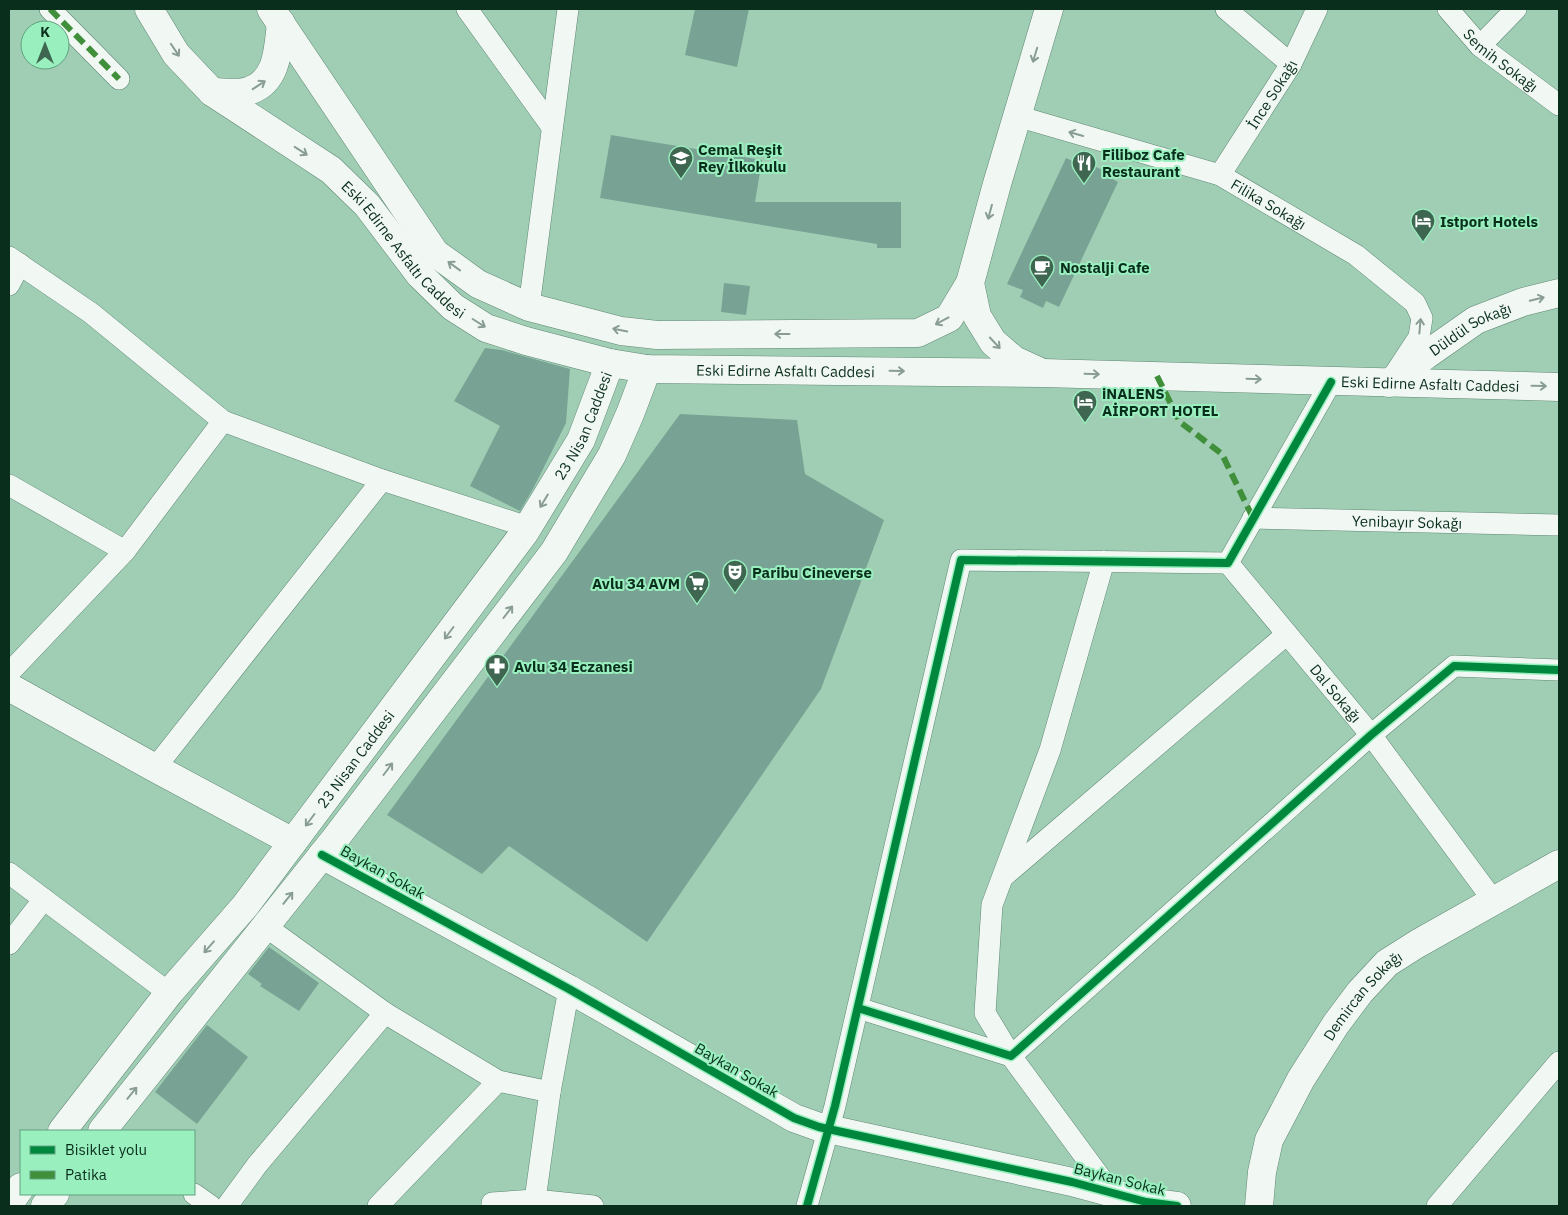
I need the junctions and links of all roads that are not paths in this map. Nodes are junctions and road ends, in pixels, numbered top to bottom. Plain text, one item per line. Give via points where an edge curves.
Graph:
1 (50, 9) edge
2 (149, 9) edge
3 (467, 9) edge
4 (568, 9) edge
5 (1049, 9) edge
6 (1226, 9) edge
7 (1318, 9) edge
8 (1448, 9) edge
9 (1516, 9) edge
10 (276, 16) edge
11 (1480, 46) junction
12 (1291, 64) junction
13 (119, 79) dead end
14 (212, 92) junction
15 (1559, 105) edge
16 (1016, 116) junction
17 (552, 127) junction
18 (1220, 175) junction
19 (14, 260) edge
20 (970, 283) junction
21 (9, 285) edge
22 (1559, 293) edge
23 (529, 308) junction
24 (610, 363) junction
25 (646, 369) junction
26 (1043, 373) junction
27 (1331, 382) junction
28 (1390, 383) junction
29 (1559, 387) edge
30 (223, 420) junction
31 (382, 480) junction
32 (9, 485) edge
33 (1253, 518) junction
34 (1559, 525) edge
35 (528, 528) junction
36 (125, 551) junction
37 (1104, 561) junction
38 (1228, 562) junction
39 (1287, 634) junction
40 (1559, 670) edge
41 (9, 673) edge
42 (9, 687) edge
43 (1371, 736) junction
44 (155, 768) junction
45 (293, 842) junction
46 (322, 855) junction
47 (1559, 864) edge
48 (9, 873) edge
49 (1002, 877) junction
50 (44, 899) junction
51 (1493, 900) junction
52 (265, 926) junction
53 (9, 944) edge
54 (569, 989) junction
55 (169, 993) junction
56 (858, 1008) junction
57 (385, 1013) junction
58 (1011, 1056) junction
59 (1559, 1062) edge
60 (498, 1081) junction
61 (550, 1092) junction
62 (77, 1110) junction
63 (829, 1129) junction
64 (63, 1130) edge
65 (105, 1130) edge
66 (20, 1188) edge
67 (1111, 1192) junction
68 (54, 1195) edge
69 (195, 1195) edge
70 (536, 1200) junction
71 (9, 1204) edge
72 (557, 1204) edge
73 (45, 1206) edge
74 (211, 1206) edge
75 (227, 1206) edge
76 (378, 1206) edge
77 (492, 1206) edge
78 (592, 1206) edge
79 (807, 1206) edge
80 (1177, 1206) edge
81 (1259, 1206) edge
82 (1437, 1206) edge

1 - 13 street
2 -> 14 main road, Eski Edirne Asfaltı Caddesi via 176,54
3 - 17 street
4 - 17 street
5 -> 16 main road
6 - 12 street
7 - 12 street, İnce Sokağı
8 - 11 street, Semih Sokağı
9 - 11 street
14 -> 10 main road via 251,90 268,79 277,57
23 -> 10 main road, Eski Edirne Asfaltı Caddesi via 478,284 435,253
11 - 15 street, Semih Sokağı
12 - 18 street, İnce Sokağı
14 -> 24 main road, Eski Edirne Asfaltı Caddesi via 331,170 367,205 420,275 453,307 486,328
18 -> 16 street, Filika Sokağı
16 -> 20 main road
17 - 23 street
28 -> 18 street, Filika Sokağı via 1419,337 1422,318 1414,303 1356,255
19 - 21 street
19 - 30 street via 91,313
20 -> 23 main road, Eski Edirne Asfaltı Caddesi via 949,318 918,333 657,335 621,331
20 -> 26 main road via 977,316 993,342 1014,360
28 -> 22 main road, Düldül Sokağı via 1476,320 1523,302
24 - 25 main road, Eski Edirne Asfaltı Caddesi
24 -> 35 main road, 23 Nisan Caddesi via 581,440
25 -> 26 main road, Eski Edirne Asfaltı Caddesi
46 -> 25 main road via 554,552 612,455
26 -> 27 main road, Eski Edirne Asfaltı Caddesi
27 - 28 main road, Eski Edirne Asfaltı Caddesi
27 - 33 street
28 -> 29 main road, Eski Edirne Asfaltı Caddesi
30 - 31 street
30 - 36 street
31 - 35 street
31 - 44 street
32 - 36 street
33 - 34 street, Yenibayır Sokağı
33 - 38 street
35 -> 45 main road, 23 Nisan Caddesi
36 - 41 street
37 - 38 street
37 - 49 street via 1050,750
37 - 56 street via 961,560
38 - 39 street, Dal Sokağı
39 - 43 street, Dal Sokağı
39 - 49 street
40 - 43 street via 1454,666
42 - 44 main road, Baykan Sokak
43 - 51 street, Dal Sokağı
43 - 58 street
44 - 45 main road, Baykan Sokak
45 - 46 main road, Baykan Sokak
45 -> 55 main road, 23 Nisan Caddesi via 245,906
52 -> 46 main road
46 - 54 main road, Baykan Sokak
47 - 51 main road, Demircan Sokağı
48 - 50 street
49 - 58 street via 992,905 985,1013
50 - 53 street
50 - 55 street
51 - 81 main road, Demircan Sokağı via 1387,963 1360,992 1301,1079 1269,1140
52 - 57 street
65 -> 52 main road
54 - 61 street
54 - 63 main road, Baykan Sokak via 794,1118
55 - 62 main road, 23 Nisan Caddesi
56 - 58 street
56 - 63 street
57 - 60 street
57 - 75 street via 257,1165
58 - 67 street
59 - 82 street
60 - 61 street
60 - 76 street
61 - 70 street
62 - 64 main road, 23 Nisan Caddesi
62 - 65 main road
63 - 67 main road, Baykan Sokak
63 - 79 street
66 - 71 main road
67 - 80 main road, Baykan Sokak via 1146,1202
68 - 73 main road
69 - 74 street
70 - 72 street
70 - 77 street via 492,1203
72 - 78 street

